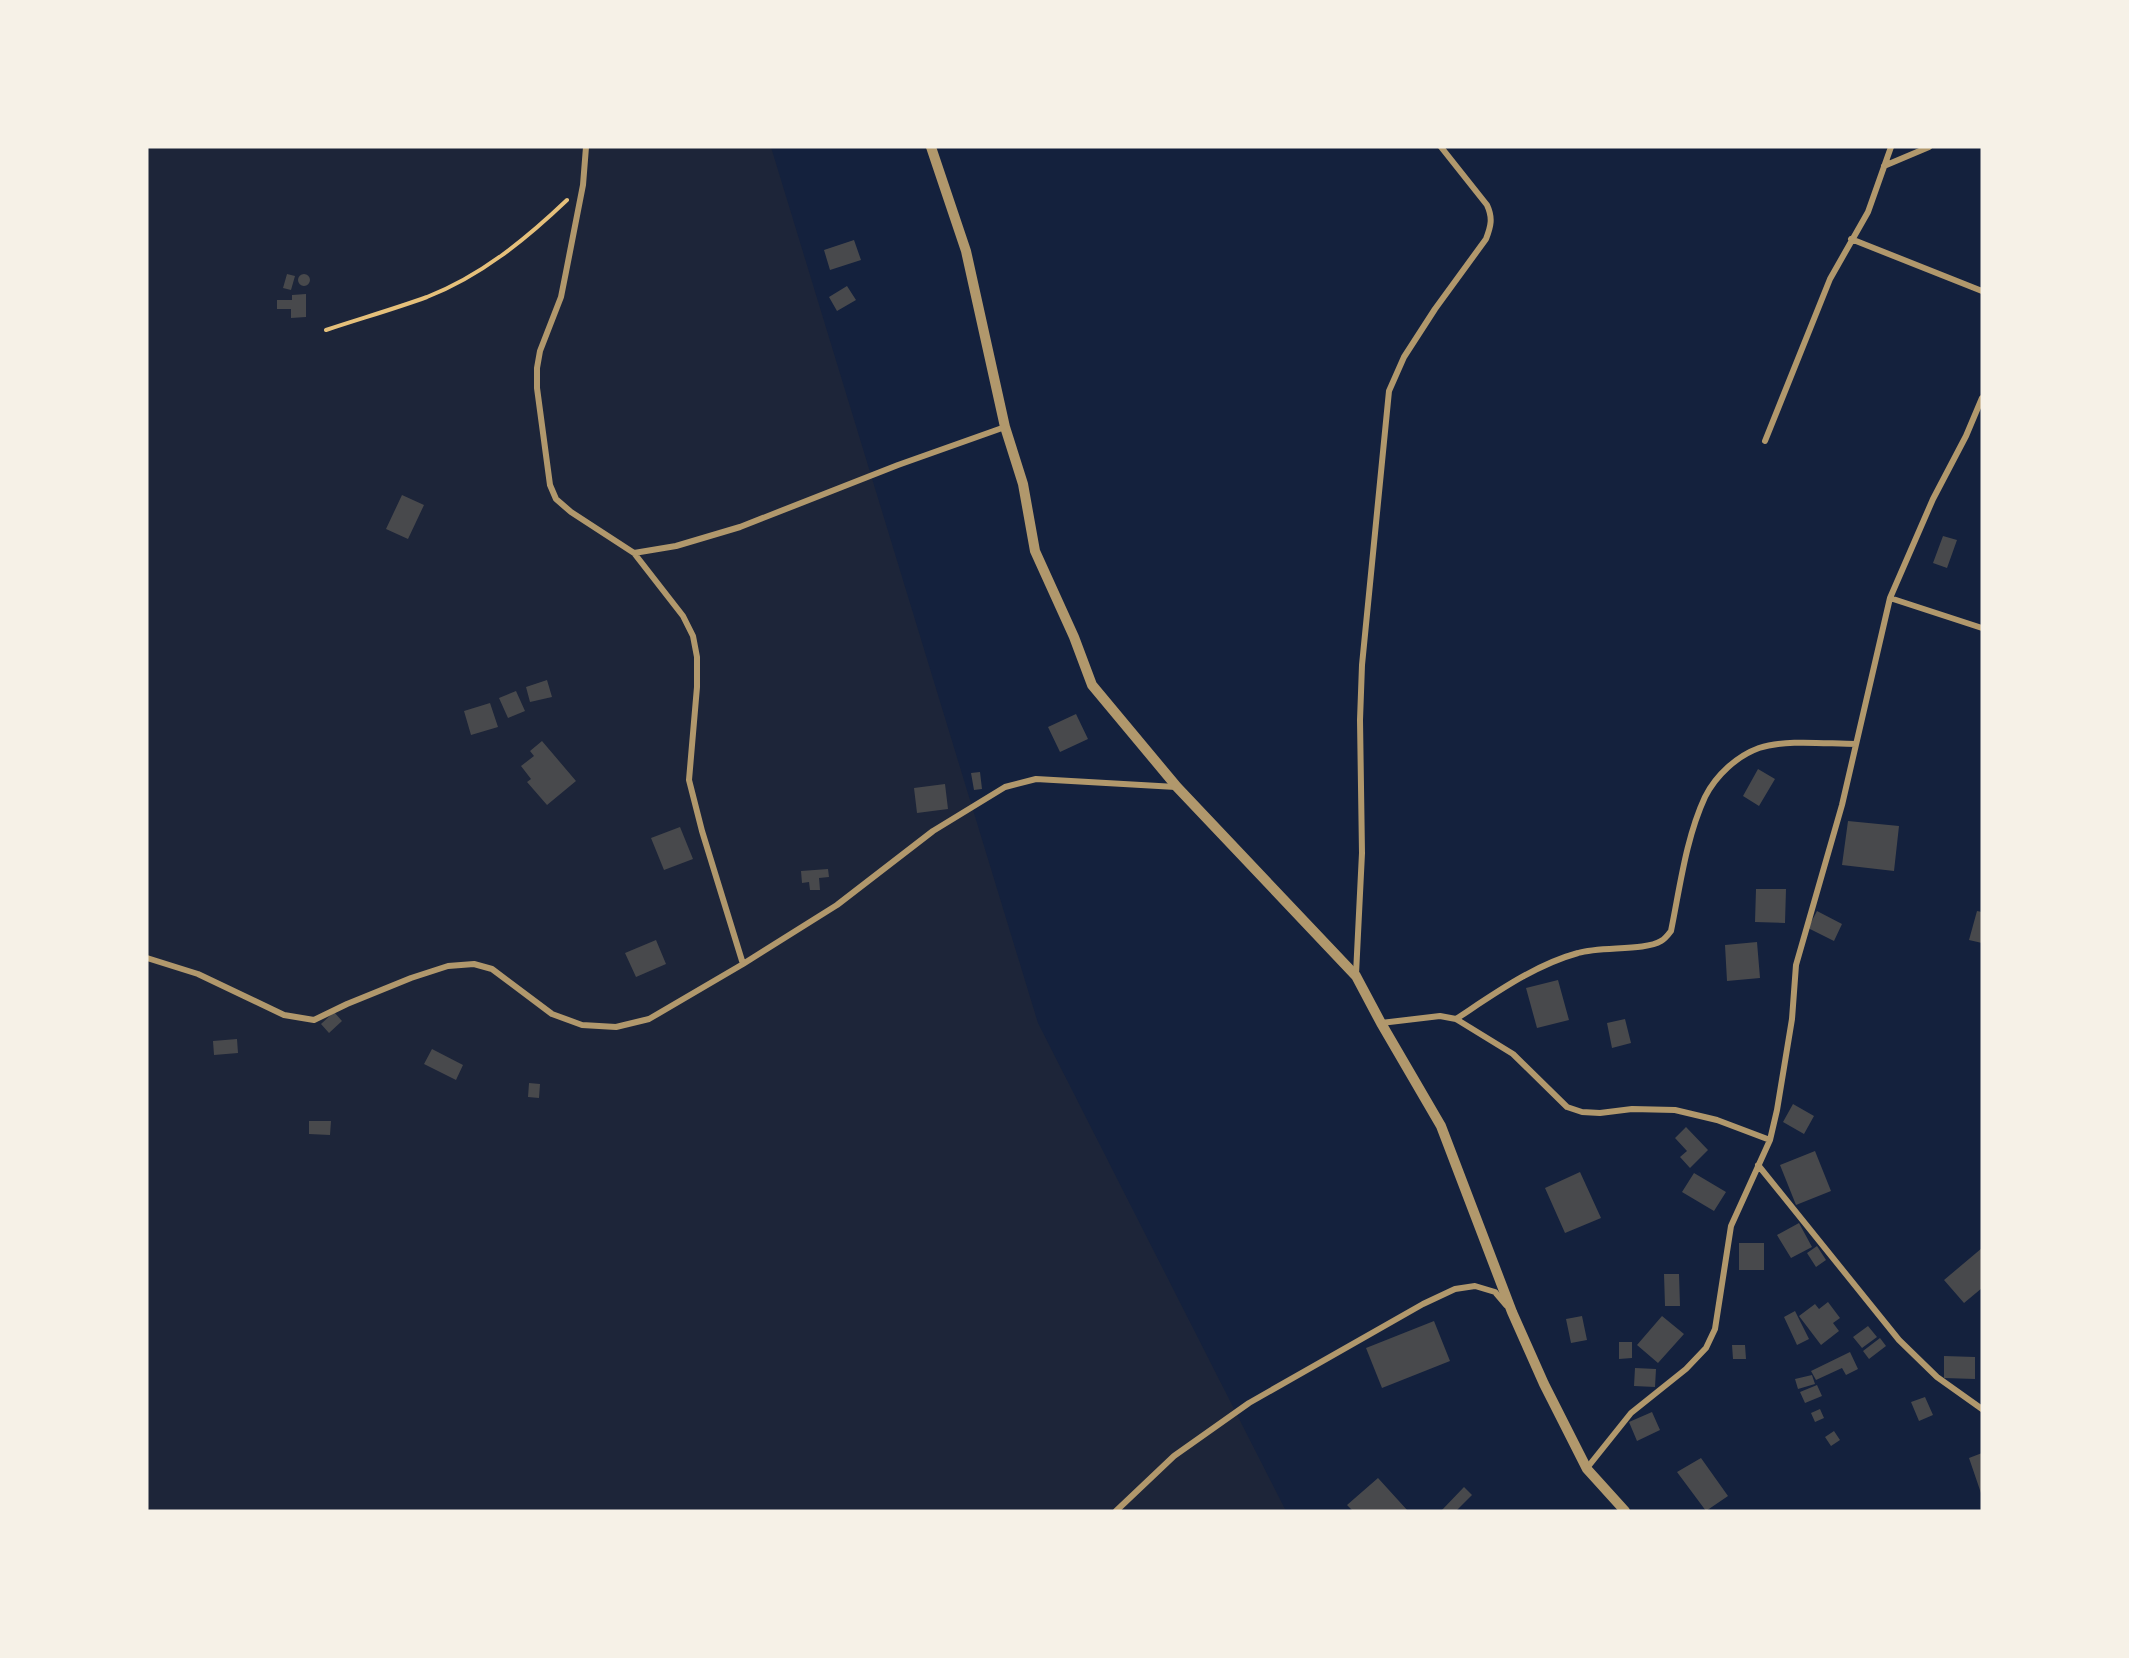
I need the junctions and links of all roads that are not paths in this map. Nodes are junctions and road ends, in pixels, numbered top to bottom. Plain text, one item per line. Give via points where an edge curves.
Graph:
1 (586, 147) edge
2 (931, 147) edge
3 (1441, 147) edge
4 (1891, 147) edge
5 (1929, 147) edge
6 (1884, 166) junction
7 (1851, 239) junction
8 (1982, 291) edge
9 (1982, 398) edge
10 (1005, 427) junction
11 (1765, 441) dead end
12 (634, 553) junction
13 (1890, 598) junction
14 (1982, 628) edge
15 (1856, 744) junction
16 (1177, 787) junction
17 (147, 958) edge
18 (743, 964) junction
19 (1356, 976) junction
20 (1456, 1019) junction
21 (1381, 1023) junction
22 (1770, 1140) junction
23 (1758, 1165) junction
24 (1512, 1312) junction
25 (1982, 1408) edge
26 (1587, 1469) junction
27 (1116, 1511) edge
28 (1625, 1511) edge

1 - 12 street via 583,185 561,297 548,326 537,368 537,388 547,470 556,499
2 - 10 street via 966,251
3 - 19 street via 1487,205 1491,227 1404,357 1389,391 1362,664 1362,854
4 - 6 street
5 - 6 street
6 - 7 street via 1868,213
7 - 8 street
7 - 11 street via 1830,279
9 - 13 street
10 - 12 street via 740,527 676,546
10 - 16 street via 1023,484 1035,551 1092,685
12 - 18 street via 683,616 693,636 697,687 689,780
13 - 14 street
13 - 15 street
15 - 20 street via 1796,743 1761,748 1740,757 1706,796 1693,834 1671,931 1663,941 1650,946 1581,952 1554,960
15 - 22 street via 1796,965 1786,1063
16 - 18 street via 1036,779 1005,787 933,831 837,905
16 - 19 street
17 - 18 street via 198,974 284,1015 314,1020 411,978 448,966 474,964 492,969 552,1014 582,1025 616,1027 649,1019
19 - 21 street
20 - 21 street via 1440,1016
20 - 22 street via 1513,1054 1567,1107 1600,1113 1632,1108 1675,1110 1718,1120
21 - 24 street via 1441,1126
22 - 23 street
23 - 25 street via 1899,1340 1936,1377
23 - 26 street via 1731,1226 1715,1329 1706,1348 1686,1370 1631,1413
24 - 26 street
24 - 27 street via 1496,1292 1475,1286 1455,1289 1424,1304 1249,1403 1174,1456
26 - 28 street

